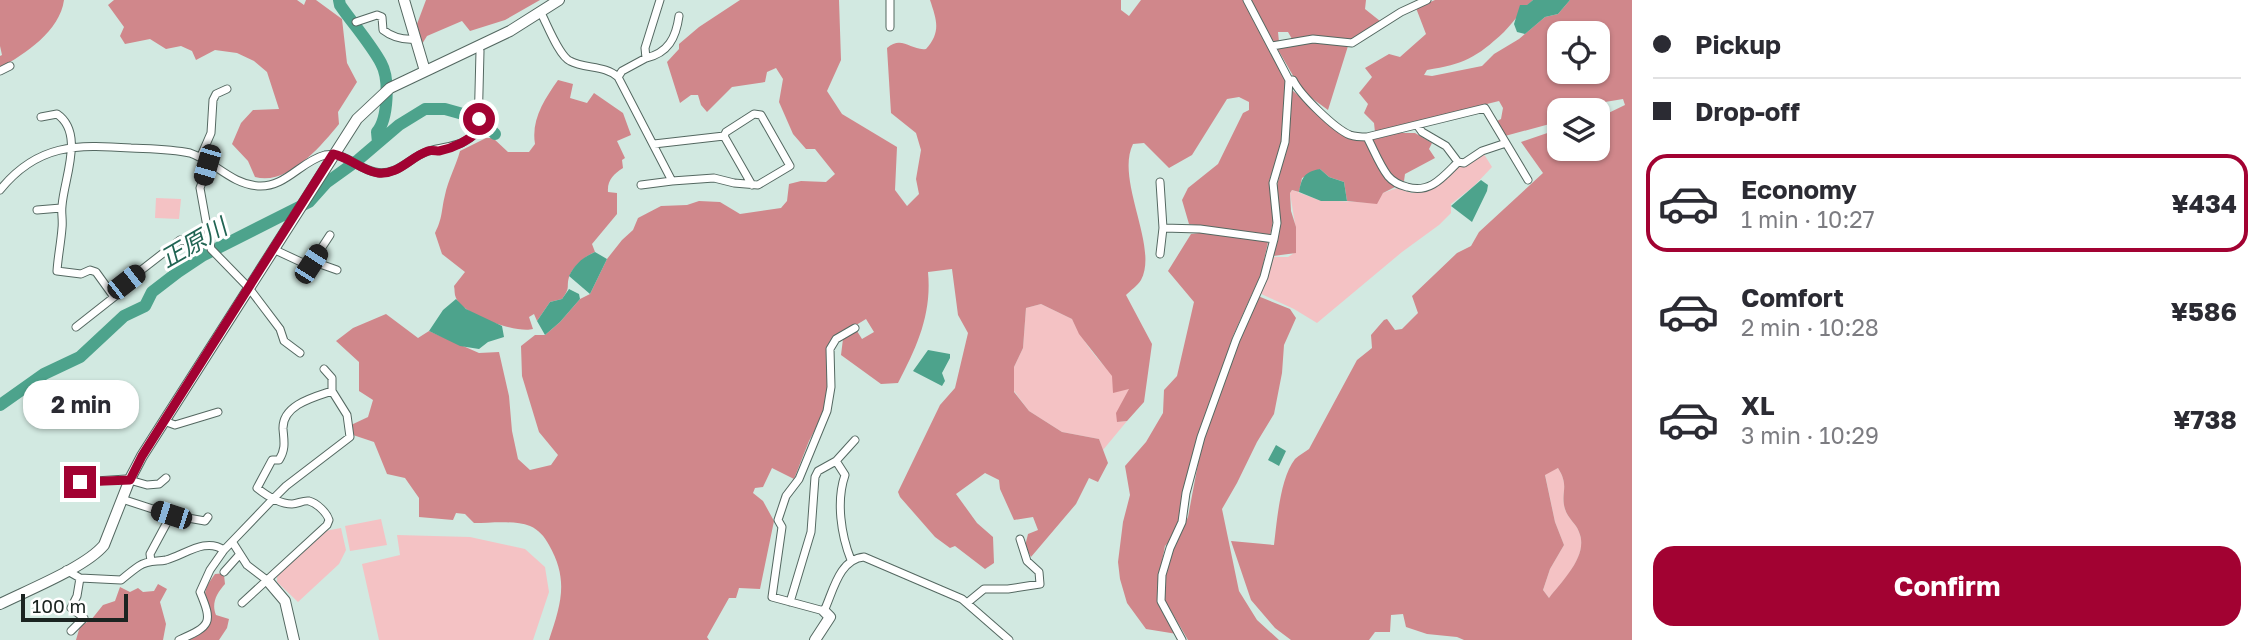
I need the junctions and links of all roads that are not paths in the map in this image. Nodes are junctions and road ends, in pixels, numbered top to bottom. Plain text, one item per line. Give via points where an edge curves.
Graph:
1 (404, 0) edge
2 (559, 0) edge
3 (660, 0) edge
4 (890, 0) edge
5 (1247, 0) edge
6 (1427, 0) edge
7 (541, 13) junction
8 (678, 16) dead end
9 (356, 22) dead end
10 (890, 27) dead end
11 (415, 39) junction
12 (1272, 46) junction
13 (478, 47) junction
14 (646, 58) junction
15 (10, 66) dead end
16 (0, 71) edge
17 (425, 71) junction
18 (618, 77) junction
19 (1289, 80) junction
20 (227, 89) dead end
21 (41, 117) dead end
22 (1416, 125) junction
23 (724, 136) junction
24 (1367, 137) junction
25 (654, 144) junction
26 (1506, 144) junction
27 (71, 146) junction
28 (333, 154) junction
29 (201, 156) junction
30 (210, 162) junction
31 (1458, 162) junction
32 (1528, 180) dead end
33 (672, 181) junction
34 (1160, 182) dead end
35 (641, 184) dead end
36 (752, 185) junction
37 (0, 190) edge
38 (61, 208) junction
39 (37, 210) dead end
40 (1163, 228) junction
41 (330, 234) dead end
42 (1274, 239) junction
43 (209, 244) junction
44 (273, 249) junction
45 (1160, 254) dead end
46 (311, 264) junction
47 (337, 270) dead end
48 (249, 288) junction
49 (114, 297) junction
50 (76, 327) dead end
51 (855, 328) dead end
52 (300, 353) dead end
53 (324, 369) dead end
54 (332, 391) junction
55 (219, 412) dead end
56 (164, 421) junction
57 (855, 440) dead end
58 (836, 461) junction
59 (166, 478) dead end
60 (130, 480) junction
61 (80, 482) dead end
62 (122, 499) junction
63 (273, 499) junction
64 (171, 515) junction
65 (208, 517) dead end
66 (1020, 539) dead end
67 (233, 543) junction
68 (224, 550) junction
69 (240, 554) junction
70 (851, 560) junction
71 (151, 561) junction
72 (66, 570) junction
73 (224, 572) dead end
74 (80, 578) junction
75 (268, 581) junction
76 (790, 602) junction
77 (242, 603) dead end
78 (967, 603) junction
79 (0, 604) edge
80 (824, 611) junction
81 (71, 631) dead end
82 (179, 640) edge
83 (294, 640) edge
84 (815, 640) edge
85 (1009, 640) edge
86 (1182, 640) edge

1 - 11 street
2 - 7 street
3 - 14 street
4 - 10 street
5 - 12 street
6 - 12 street via 1352,43 1313,39
7 - 13 street
7 - 18 street via 569,61
8 - 14 street via 672,41 659,55
9 - 11 street via 377,15 388,34
11 - 17 street
12 - 19 street
13 - 17 street
13 - 28 street via 479,124 471,138 429,151 388,173 368,170
14 - 18 street
15 - 16 street
17 - 28 street via 382,95 357,119
18 - 25 street
19 - 24 street via 1341,131
19 - 42 street via 1285,142 1273,183
20 - 29 street via 213,100 211,133
21 - 27 street via 57,114 66,119
22 - 24 street
22 - 26 street via 1485,108
22 - 31 street via 1446,146
23 - 25 street
23 - 36 street
23 - 36 street via 754,114 761,116 788,159 790,166
24 - 31 street via 1390,178 1415,190 1435,184
25 - 33 street
26 - 31 street
26 - 32 street
27 - 29 street via 175,150
27 - 37 street via 35,158
27 - 38 street
28 - 30 street via 264,186 237,180
28 - 44 street
29 - 30 street
30 - 43 street via 200,188
33 - 35 street
33 - 36 street via 715,178
34 - 40 street
38 - 39 street
38 - 49 street via 57,271 96,272
40 - 42 street
40 - 45 street
41 - 46 street
42 - 86 street via 1264,277 1201,437 1182,522 1162,575 1161,601
43 - 48 street
43 - 49 street via 180,240 126,282
44 - 46 street
44 - 48 street
46 - 47 street
48 - 52 street via 284,341
48 - 56 street
49 - 50 street
51 - 76 street via 836,339 830,349 827,411 778,520 782,527 772,597
53 - 54 street via 332,378
54 - 63 street via 347,415 350,437
54 - 63 street via 285,416 283,453 279,460 272,460 257,488
55 - 56 street via 176,425
56 - 60 street
57 - 58 street
58 - 70 street via 845,475 841,516
58 - 76 street via 815,477 811,532
59 - 60 street via 147,485
60 - 61 street
60 - 62 street
62 - 64 street
62 - 72 street via 104,545
63 - 67 street
63 - 75 street via 291,505 312,502 329,520
64 - 65 street via 205,521
64 - 71 street via 150,554
66 - 78 street via 1027,561 1039,572 1040,584 984,589
67 - 68 street
67 - 69 street
68 - 71 street via 203,546
68 - 82 street via 200,592 209,615 203,627
69 - 73 street
69 - 75 street
70 - 78 street via 864,556
70 - 80 street
71 - 74 street via 121,580
72 - 74 street
72 - 79 street
74 - 81 street via 71,608 84,618
75 - 77 street
75 - 83 street via 285,601
76 - 80 street
78 - 85 street
80 - 84 street via 830,617

